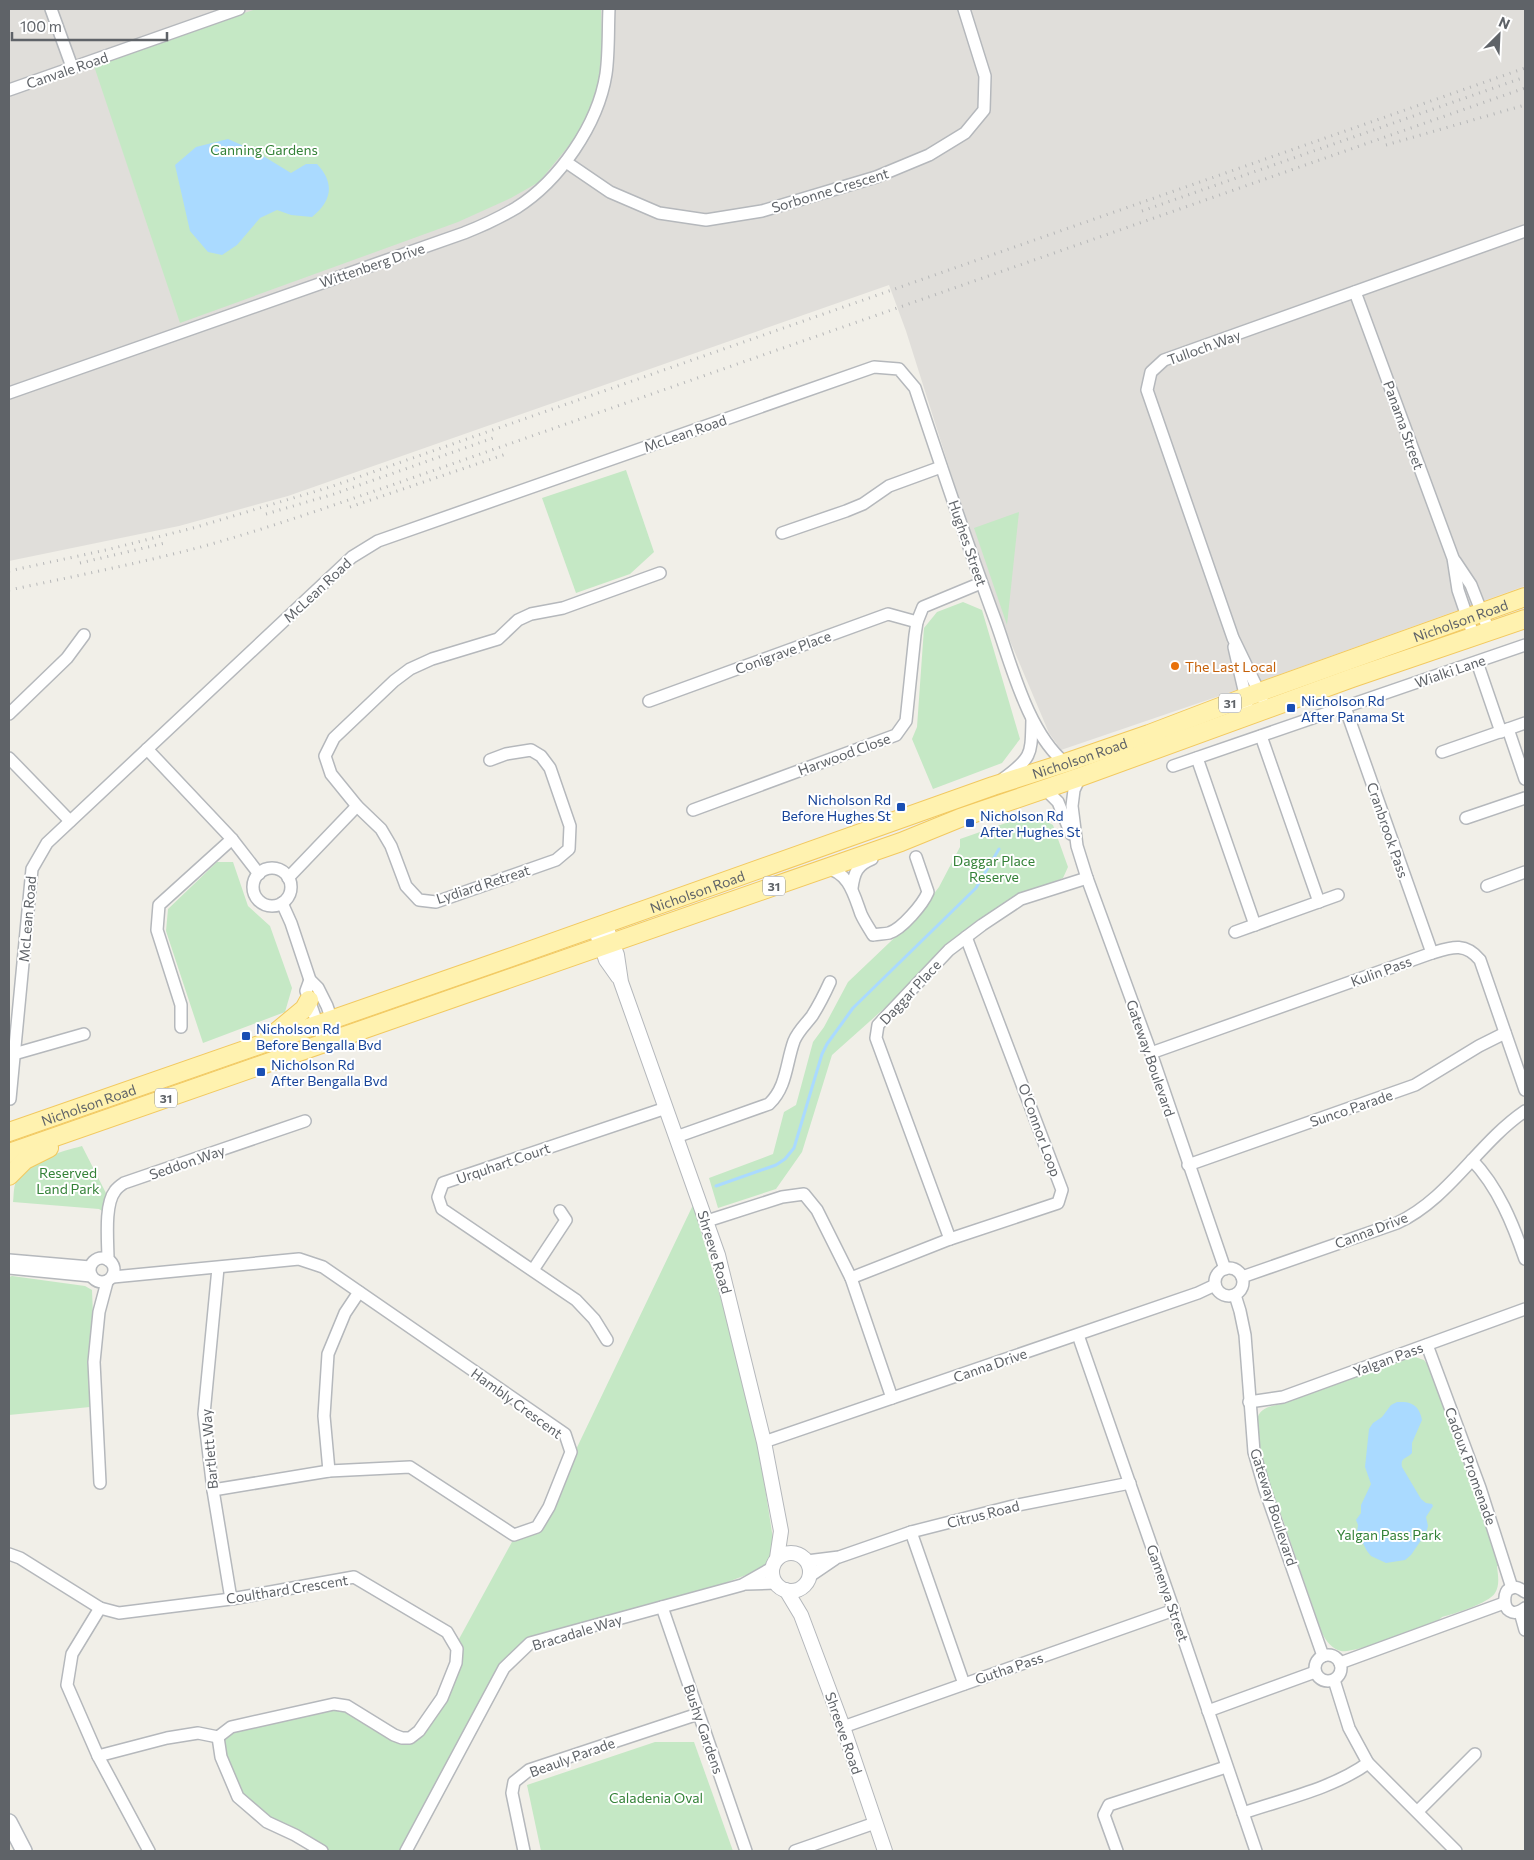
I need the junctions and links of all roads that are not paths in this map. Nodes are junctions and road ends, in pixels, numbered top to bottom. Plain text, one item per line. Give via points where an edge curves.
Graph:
1 (51, 9) edge
2 (239, 9) edge
3 (609, 9) edge
4 (964, 9) edge
5 (72, 67) junction
6 (9, 90) edge
7 (566, 162) junction
8 (1525, 231) edge
9 (1354, 292) junction
10 (900, 369) joint
11 (9, 393) edge
12 (941, 467) junction
13 (782, 533) dead end
14 (660, 573) dead end
15 (982, 583) junction
16 (1525, 597) edge
17 (1474, 616) junction
18 (1525, 619) edge
19 (917, 622) junction
20 (1481, 634) junction
21 (84, 635) dead end
22 (1525, 645) edge
23 (1477, 662) junction
24 (1253, 695) junction
25 (649, 701) dead end
26 (1345, 706) junction
27 (1273, 707) junction
28 (9, 714) edge
29 (1242, 718) junction
30 (1032, 720) junction
31 (1525, 723) edge
32 (1504, 731) junction
33 (1261, 736) junction
34 (147, 750) junction
35 (1442, 752) dead end
36 (9, 758) edge
37 (1197, 758) junction
38 (490, 760) dead end
39 (1065, 763) junction
40 (1173, 766) dead end
41 (1080, 777) junction
42 (1525, 779) edge
43 (993, 786) junction
44 (1045, 789) junction
45 (1525, 798) edge
46 (357, 806) junction
47 (692, 810) dead end
48 (1466, 818) dead end
49 (70, 822) junction
50 (935, 829) junction
51 (869, 830) junction
52 (232, 839) junction
53 (901, 842) junction
54 (1077, 846) junction
55 (916, 857) dead end
56 (826, 868) junction
57 (1525, 872) edge
58 (258, 874) junction
59 (288, 878) junction
60 (1087, 878) junction
61 (1487, 886) dead end
62 (852, 888) junction
63 (1338, 895) dead end
64 (1319, 902) junction
65 (282, 903) junction
66 (1255, 925) junction
67 (600, 926) junction
68 (1235, 932) dead end
69 (966, 937) junction
70 (606, 944) junction
71 (1432, 953) junction
72 (310, 980) junction
73 (830, 982) dead end
74 (309, 1000) junction
75 (324, 1023) junction
76 (181, 1027) dead end
77 (1505, 1033) junction
78 (84, 1034) dead end
79 (331, 1040) junction
80 (261, 1045) junction
81 (1150, 1053) junction
82 (14, 1054) junction
83 (1525, 1090) edge
84 (10, 1099) dead end
85 (666, 1108) junction
86 (1525, 1111) edge
87 (119, 1115) junction
88 (305, 1121) dead end
89 (9, 1132) edge
90 (676, 1137) junction
91 (9, 1152) edge
92 (1472, 1160) junction
93 (1188, 1165) junction
94 (9, 1176) edge
95 (560, 1211) dead end
96 (707, 1221) junction
97 (950, 1239) junction
98 (1525, 1259) edge
99 (9, 1260) edge
100 (9, 1268) edge
101 (218, 1268) junction
102 (1225, 1269) junction
103 (533, 1270) junction
104 (102, 1271) junction
105 (1242, 1277) junction
106 (852, 1278) junction
107 (1215, 1285) junction
108 (359, 1292) junction
109 (1235, 1295) junction
110 (1525, 1309) edge
111 (1078, 1334) junction
112 (606, 1340) dead end
113 (1427, 1345) junction
114 (892, 1398) junction
115 (1249, 1402) junction
116 (764, 1442) junction
117 (330, 1471) junction
118 (100, 1483) dead end
119 (1130, 1483) junction
120 (213, 1490) junction
121 (781, 1531) junction
122 (911, 1532) junction
123 (9, 1554) edge
124 (802, 1557) junction
125 (839, 1557) junction
126 (775, 1563) junction
127 (806, 1581) junction
128 (742, 1585) junction
129 (780, 1586) junction
130 (1512, 1588) junction
131 (1525, 1592) edge
132 (231, 1599) junction
133 (1504, 1603) junction
134 (662, 1607) junction
135 (100, 1608) junction
136 (1174, 1610) junction
137 (1523, 1610) edge
138 (801, 1615) junction
139 (1525, 1630) edge
140 (1324, 1656) junction
141 (1340, 1663) junction
142 (1315, 1672) junction
143 (1334, 1680) junction
144 (964, 1684) junction
145 (1208, 1711) junction
146 (698, 1714) junction
147 (843, 1727) junction
148 (218, 1737) junction
149 (1475, 1754) dead end
150 (98, 1756) junction
151 (1368, 1763) junction
152 (1226, 1767) junction
153 (1418, 1811) junction
154 (1243, 1813) junction
155 (9, 1822) edge
156 (875, 1823) junction
157 (9, 1836) edge
158 (17, 1851) edge
159 (24, 1851) edge
160 (149, 1851) edge
161 (322, 1851) edge
162 (406, 1851) edge
163 (524, 1851) edge
164 (746, 1851) edge
165 (795, 1851) edge
166 (885, 1851) edge
167 (1117, 1851) edge
168 (1256, 1851) edge
169 (1456, 1851) edge

1 - 5 street
2 - 5 street, Canvale Road
3 - 7 street, Wittenberg Drive via 606,74 597,106
4 - 7 street, Sorbonne Crescent via 985,76 984,110 965,133 929,156 876,177 762,211 706,220 659,213 610,192
5 - 6 street, Canvale Road
7 - 11 street, Wittenberg Drive via 538,191 490,222
8 - 9 street, Tulloch Way
9 - 17 street, Panama Street via 1453,558 1458,590
9 - 24 street, Tulloch Way via 1164,360 1150,372 1147,390 1233,638 1240,678
10 - 12 street, Hughes Street via 915,388
10 - 34 street, McLean Road via 874,367 378,541 352,557
12 - 13 street via 889,486 863,504
12 - 15 street, Hughes Street
14 - 46 street, Lydiard Retreat via 564,608 532,614 518,620 498,639 432,659 394,681 334,738 325,756 330,774
15 - 19 street via 923,607
15 - 30 street, Hughes Street
16 - 17 main road, Nicholson Road / 31
17 - 20 street, Panama Street
17 - 24 main road, Nicholson Road / 31
18 - 20 main road, Nicholson Road / 31
19 - 25 street, Conigrave Place via 888,614
19 - 47 street, Harwood Close via 906,721 896,735
20 - 27 main road, Nicholson Road / 31
21 - 28 street via 67,658
22 - 23 street, Wialki Lane
23 - 26 street, Wialki Lane
23 - 32 street
24 - 27 street, Tulloch Way
24 - 29 street, Tulloch Way
24 - 39 main road, Nicholson Road / 31
26 - 33 street, Wialki Lane
26 - 71 street, Cranbrook Pass
27 - 29 main road, Nicholson Road / 31
29 - 41 main road, Nicholson Road / 31
30 - 39 street, Hughes Street via 1054,753
30 - 43 street, Hughes Street via 1027,757
31 - 32 street
32 - 35 street
32 - 42 street
33 - 37 street, Wialki Lane
33 - 64 street
34 - 49 street, McLean Road
34 - 52 street
36 - 49 street
37 - 40 street, Wialki Lane
37 - 66 street
38 - 46 street, Lydiard Retreat via 531,750 541,756 550,768 570,826 569,849 556,860 436,902 419,900 406,886 381,829
39 - 43 main road, Nicholson Road / 31
41 - 44 main road, Nicholson Road / 31
41 - 54 street, Gateway Boulevard via 1072,806
43 - 51 main road, Nicholson Road / 31
44 - 50 main road, Nicholson Road / 31
44 - 54 street, Gateway Boulevard via 1058,802
45 - 48 street
46 - 59 street
49 - 82 street, McLean Road via 48,843 32,869
50 - 51 main road via 902,832 873,842 866,838
50 - 53 main road, Nicholson Road / 31
51 - 67 main road, Nicholson Road / 31
52 - 58 street
52 - 76 street via 159,905 157,930 181,1005
53 - 56 main road, Nicholson Road / 31
53 - 62 street via 890,853 860,865 854,874
54 - 60 street, Gateway Boulevard
55 - 62 street via 928,892 898,928 873,935
56 - 62 street via 841,875
56 - 70 main road, Nicholson Road / 31
57 - 61 street
58 - 59 street via 274,869
58 - 65 street via 253,890 259,901 270,906
59 - 65 street via 289,894
60 - 69 street, Daggar Place via 1021,899
60 - 81 street, Gateway Boulevard
63 - 64 street
64 - 66 street
65 - 72 street
66 - 68 street
67 - 70 street, Shreeve Road
67 - 75 main road, Nicholson Road / 31
69 - 97 street, Daggar Place via 949,950 878,1025 876,1038
69 - 97 street, O'Connor Loop via 1062,1190 1058,1203
70 - 79 main road, Nicholson Road / 31
70 - 85 street, Shreeve Road via 617,955 621,982
71 - 77 street, Kulin Pass via 1459,946 1476,954
71 - 81 street, Kulin Pass
72 - 74 street via 306,990
72 - 75 street via 318,988
73 - 90 street via 795,1040 777,1097 769,1104
74 - 75 street
74 - 80 main road via 304,1009
75 - 79 street
75 - 80 main road, Nicholson Road / 31
77 - 83 street, Kulin Pass
77 - 93 street, Sunco Parade via 1415,1085
78 - 82 street
79 - 87 main road, Nicholson Road / 31
80 - 89 main road, Nicholson Road / 31
81 - 93 street, Gateway Boulevard
82 - 84 street, McLean Road
85 - 90 street, Shreeve Road
85 - 103 street, Urquhart Court via 443,1183 438,1197 442,1209
86 - 92 street, Canna Drive
87 - 91 main road, Nicholson Road / 31
87 - 94 main road via 102,1128 40,1151
88 - 104 street, Seddon Way via 124,1183 115,1189 110,1199
90 - 96 street, Shreeve Road
92 - 98 street via 1489,1179
92 - 105 street, Canna Drive via 1412,1216
93 - 102 street, Gateway Boulevard
95 - 103 street via 566,1220
96 - 106 street via 782,1197 804,1194 817,1210
96 - 116 street, Shreeve Road
97 - 106 street, O'Connor Loop
99 - 104 street
100 - 104 street
101 - 104 street, Hambly Crescent via 146,1273
101 - 108 street, Hambly Crescent via 299,1260 323,1267
101 - 120 street, Bartlett Way via 204,1414
102 - 105 street via 1233,1269
102 - 107 street via 1216,1277
103 - 112 street, Urquhart Court via 576,1300 594,1319
104 - 118 street, Seddon Way via 94,1362
105 - 109 street via 1242,1286
106 - 114 street
107 - 109 street via 1222,1295
107 - 111 street, Canna Drive
108 - 117 street via 345,1313 328,1354 324,1416
108 - 117 street, Hambly Crescent via 565,1434 571,1452 549,1507 537,1527 514,1536 410,1467
109 - 115 street, Gateway Boulevard via 1245,1335
110 - 113 street, Yalgan Pass
111 - 114 street, Canna Drive
111 - 119 street, Gamenya Street
113 - 115 street, Yalgan Pass via 1283,1397
113 - 130 street, Cadoux Promenade via 1480,1488
114 - 116 street, Canna Drive
115 - 140 street, Gateway Boulevard via 1254,1452 1265,1490
116 - 121 street, Shreeve Road
117 - 120 street, Hambly Crescent
119 - 122 street, Citrus Road via 1012,1506
119 - 136 street, Gamenya Street
120 - 132 street, Bartlett Way
121 - 124 street, Shreeve Road
121 - 126 street, Shreeve Road
122 - 125 street, Citrus Road
122 - 144 street
123 - 135 street, Coulthard Crescent
124 - 125 street, Citrus Road
124 - 126 street via 790,1553
124 - 127 street, Shreeve Road via 810,1569
125 - 127 street, Citrus Road
126 - 128 street, Bracadale Way
126 - 129 street, Shreeve Road via 772,1577
127 - 129 street via 797,1590
127 - 138 street, Shreeve Road
128 - 129 street, Bracadale Way
128 - 134 street, Bracadale Way
129 - 138 street, Shreeve Road
130 - 131 street
130 - 133 street
132 - 135 street, Coulthard Crescent via 119,1614
132 - 148 street, Coulthard Crescent via 354,1577 447,1632 457,1649 456,1663 442,1698 419,1731 410,1738 394,1735 347,1706 334,1704 231,1727
133 - 137 street via 1512,1611
133 - 141 street
134 - 146 street, Bushy Gardens
134 - 162 street, Bracadale Way via 530,1643 504,1668
135 - 150 street via 72,1654 67,1685
136 - 144 street, Gutha Pass
136 - 145 street, Gamenya Street
137 - 139 street
138 - 147 street, Shreeve Road
140 - 141 street via 1331,1655
140 - 142 street via 1315,1664
141 - 143 street via 1340,1675
142 - 143 street via 1324,1681
142 - 145 street
143 - 151 street via 1349,1728
144 - 147 street, Gutha Pass
145 - 152 street, Gamenya Street
146 - 163 street, Beauly Parade via 529,1770 514,1782 512,1794
146 - 164 street, Bushy Gardens
147 - 156 street, Shreeve Road
148 - 150 street via 198,1733
148 - 161 street via 221,1757 238,1797 267,1822
149 - 153 street
150 - 160 street
151 - 153 street
151 - 154 street via 1337,1781
152 - 154 street, Gamenya Street
152 - 167 street via 1108,1805 1104,1815
153 - 169 street
154 - 168 street, Gamenya Street
155 - 159 main road
156 - 165 street
156 - 166 street, Shreeve Road
157 - 158 main road

